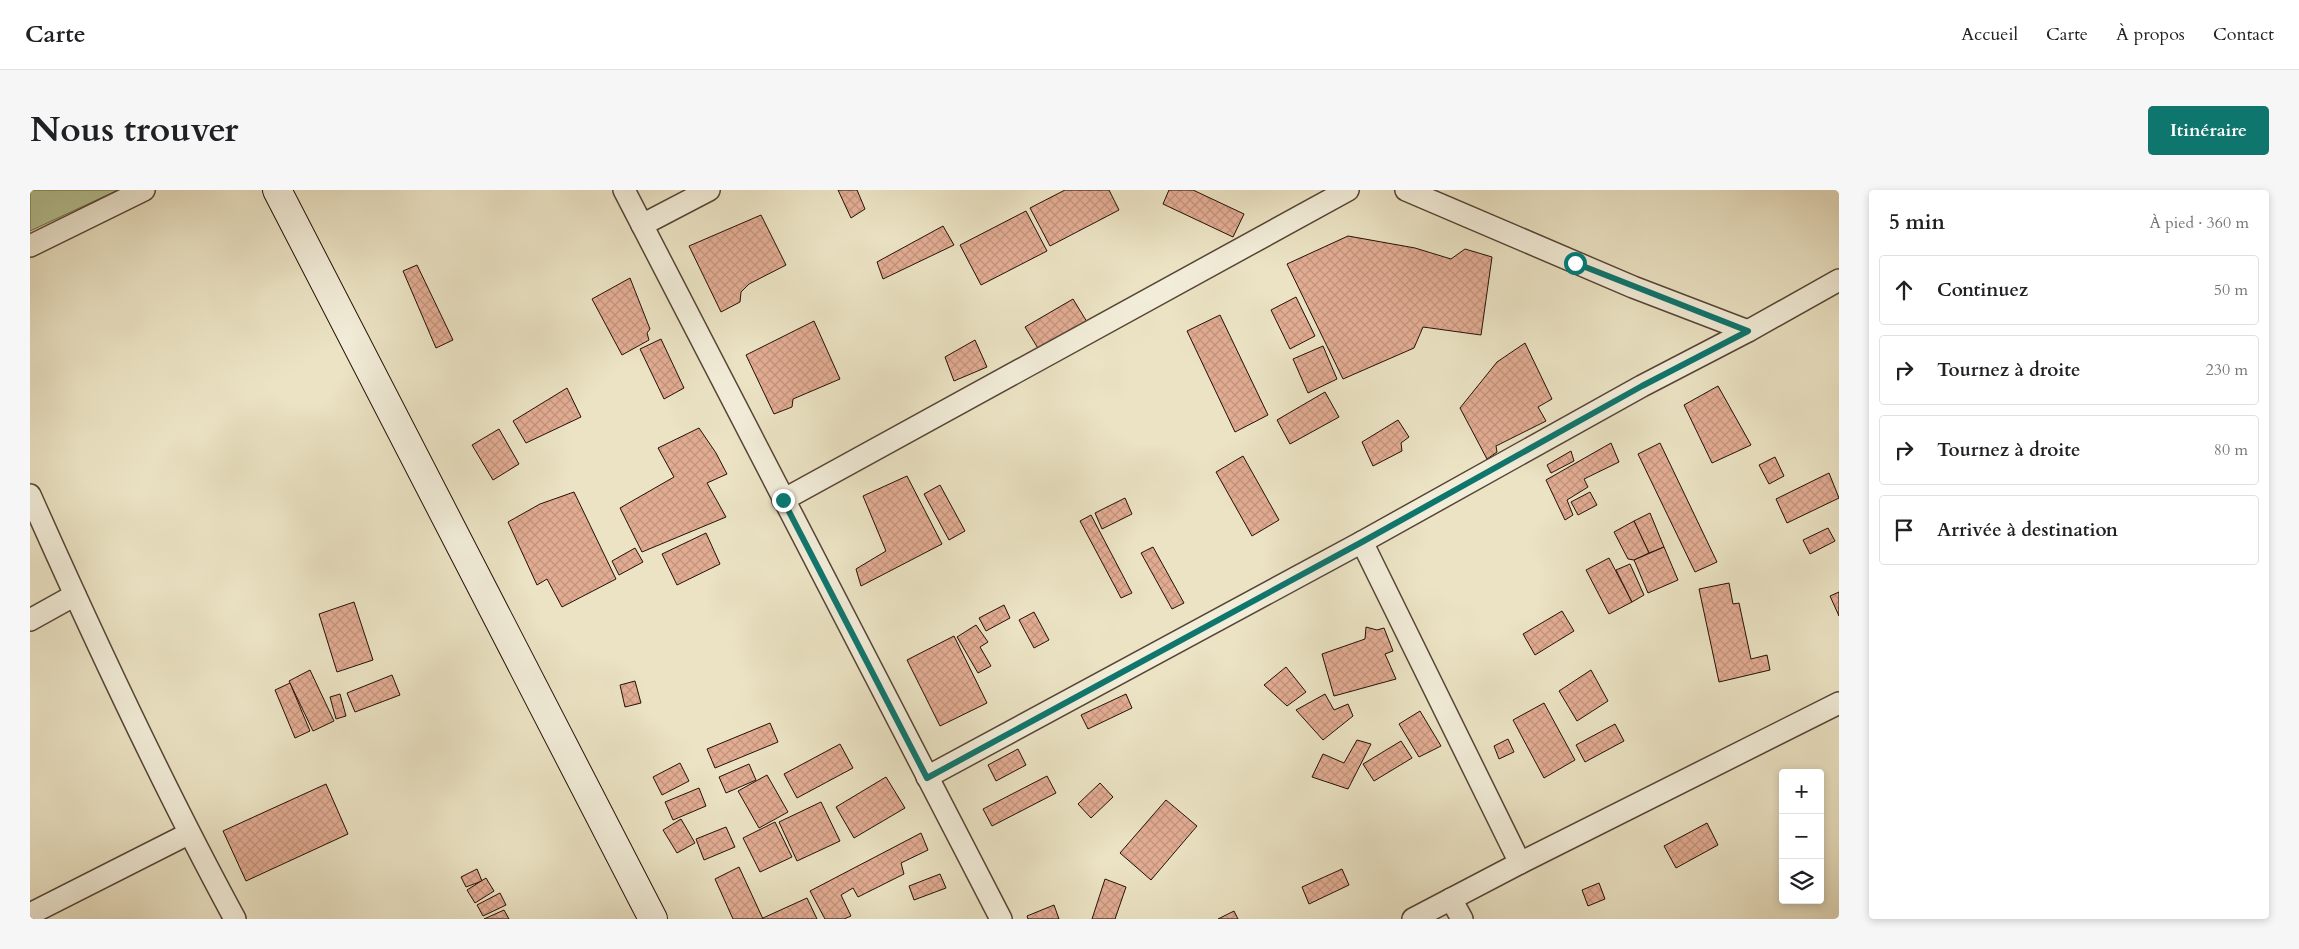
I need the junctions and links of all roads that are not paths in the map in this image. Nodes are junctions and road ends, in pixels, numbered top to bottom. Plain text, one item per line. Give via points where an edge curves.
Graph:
1 (144, 190) edge
2 (277, 190) edge
3 (624, 190) edge
4 (709, 190) edge
5 (1348, 190) edge
6 (1406, 190) edge
7 (642, 225) junction
8 (30, 246) edge
9 (1839, 280) edge
10 (1748, 331) junction
11 (30, 495) edge
12 (783, 500) junction
13 (1362, 542) junction
14 (75, 595) junction
15 (30, 620) edge
16 (1839, 703) edge
17 (927, 778) junction
18 (188, 834) junction
19 (1520, 863) junction
20 (1451, 899) junction
21 (30, 914) edge
22 (235, 919) edge
23 (653, 919) edge
24 (1001, 919) edge
25 (1413, 919) edge
26 (1462, 919) edge

1 - 8 street
2 - 23 street
3 - 7 street
4 - 7 street
5 - 12 street
6 - 10 street via 1633,287
7 - 12 street
9 - 10 street
10 - 13 street via 1642,386
11 - 14 street
12 - 17 street
13 - 17 street
13 - 19 street
14 - 15 street
14 - 18 street
16 - 19 street
17 - 24 street
18 - 21 street
18 - 22 street
19 - 20 street
20 - 25 street
20 - 26 street

